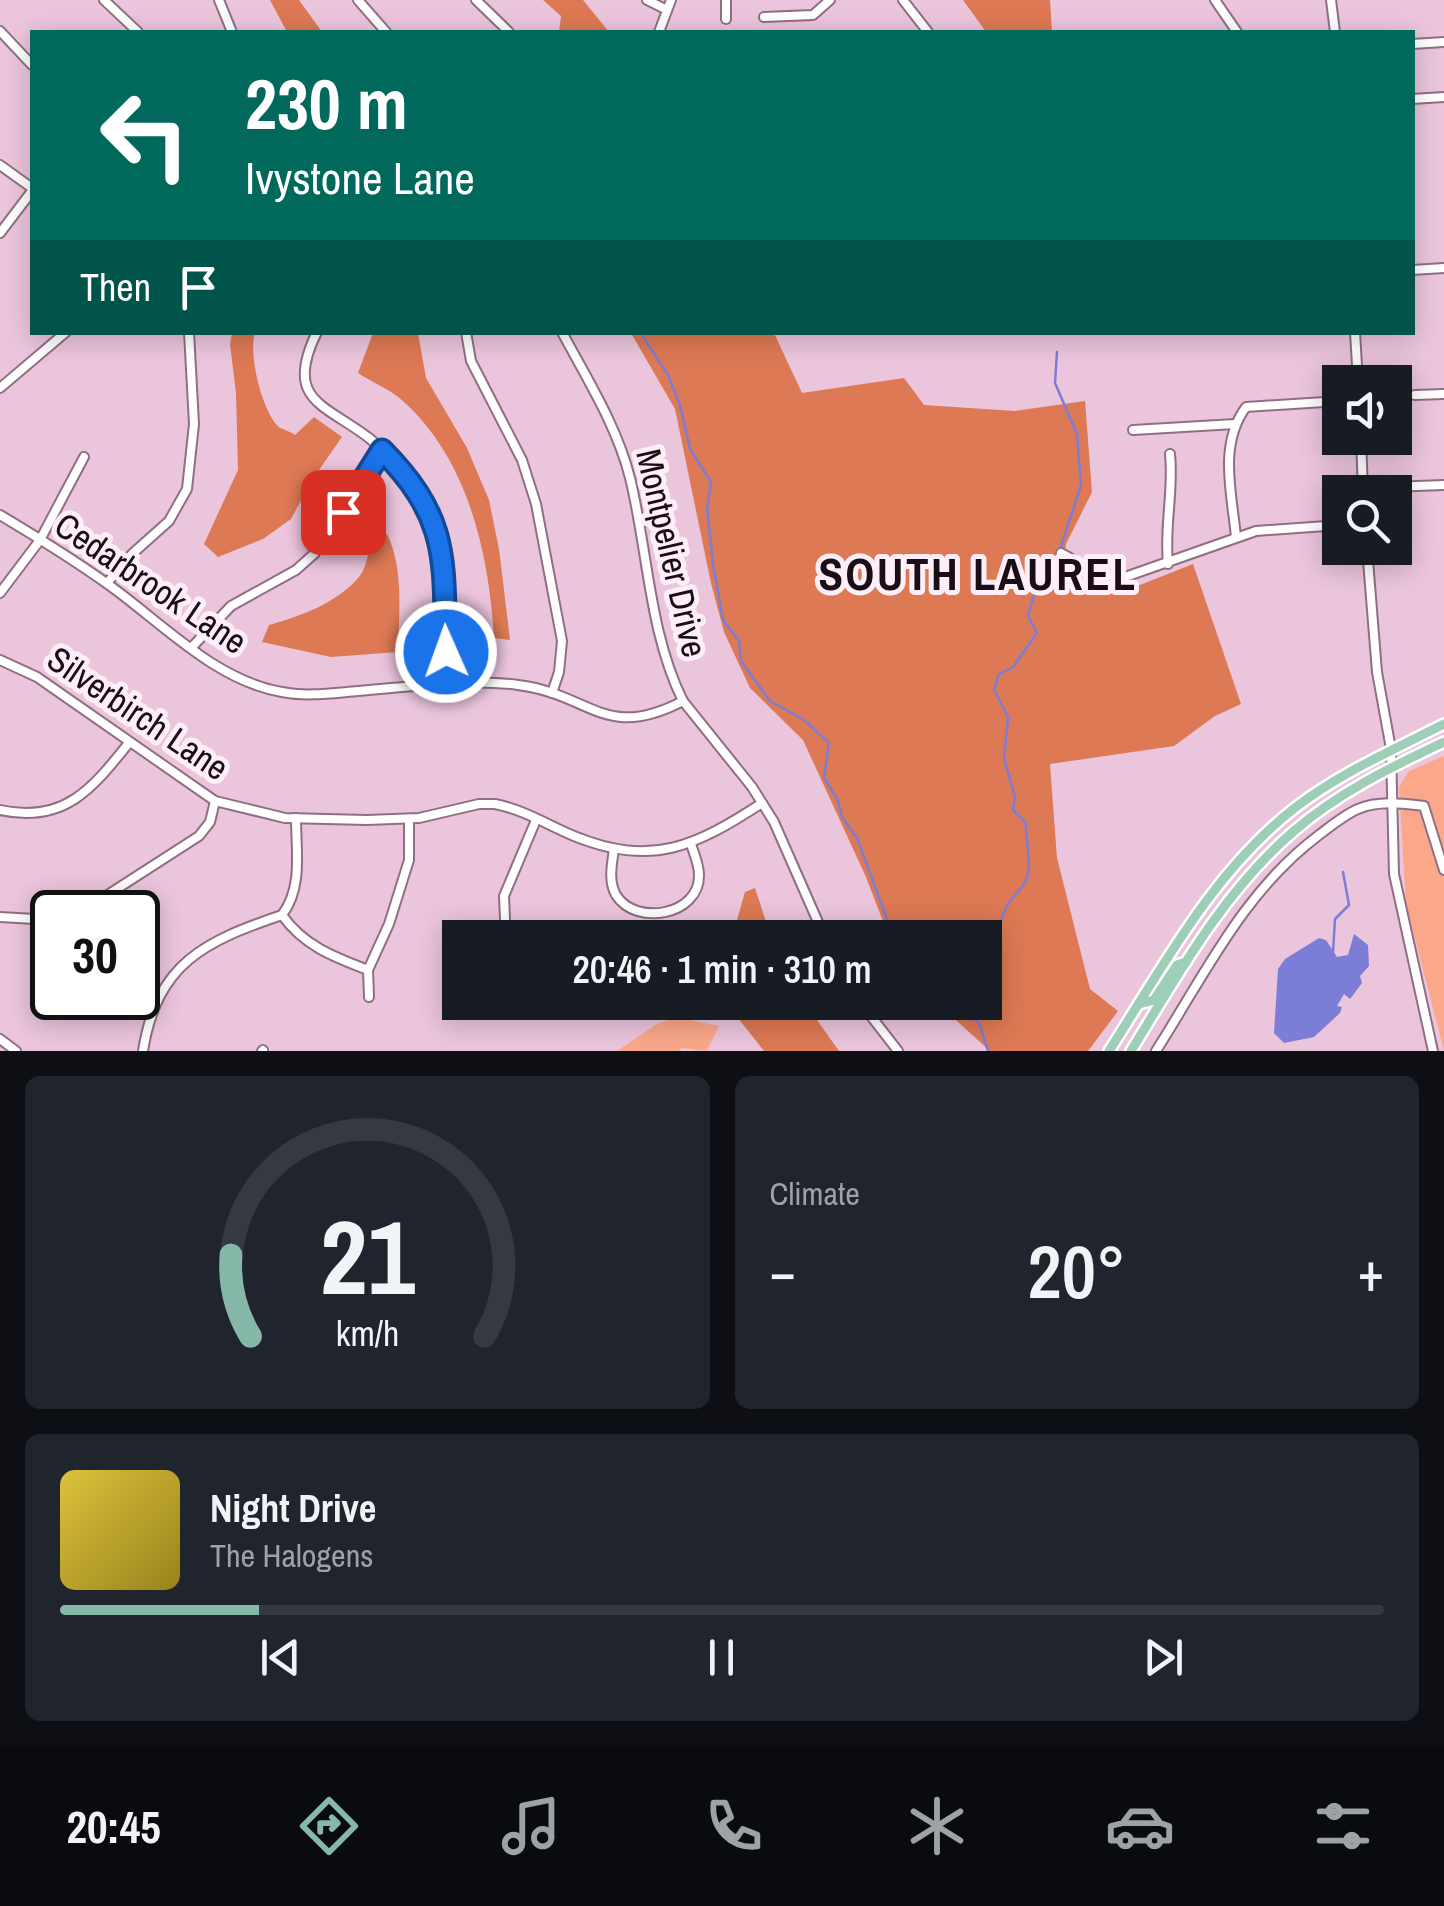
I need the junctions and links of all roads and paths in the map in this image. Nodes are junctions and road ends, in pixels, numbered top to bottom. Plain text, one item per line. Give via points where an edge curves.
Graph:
1 (104, 0) edge
2 (220, 0) edge
3 (358, 0) edge
4 (476, 0) edge
5 (647, 0) edge
6 (671, 0) edge
7 (726, 0) edge
8 (830, 0) edge
9 (903, 0) edge
10 (1215, 0) edge
11 (1330, 0) edge
12 (666, 10) junction
13 (764, 17) dead end
14 (726, 19) dead end
15 (136, 30) edge
16 (231, 30) edge
17 (384, 30) edge
18 (507, 30) edge
19 (661, 30) edge
20 (926, 30) edge
21 (1236, 30) edge
22 (1336, 30) edge
23 (0, 31) edge
24 (1444, 42) edge
25 (1415, 44) edge
26 (30, 63) edge
27 (1444, 97) edge
28 (1415, 98) edge
29 (0, 166) edge
30 (30, 188) edge
31 (30, 192) edge
32 (0, 234) edge
33 (1444, 268) edge
34 (1415, 270) edge
35 (62, 335) edge
36 (189, 335) edge
37 (316, 335) edge
38 (467, 335) edge
39 (564, 335) edge
40 (1355, 335) edge
41 (1357, 365) edge
42 (0, 388) edge
43 (1444, 394) edge
44 (1415, 395) dead end
45 (1322, 401) edge
46 (1236, 424) junction
47 (1133, 430) dead end
48 (382, 450) junction
49 (1170, 454) dead end
50 (84, 457) dead end
51 (1444, 485) edge
52 (1412, 487) edge
53 (0, 515) edge
54 (1322, 527) edge
55 (1236, 538) junction
56 (40, 540) junction
57 (1060, 553) dead end
58 (1168, 564) junction
59 (1368, 565) edge
60 (107, 584) junction
61 (0, 593) edge
62 (191, 648) junction
63 (0, 660) edge
64 (448, 686) junction
65 (552, 693) junction
66 (684, 701) junction
67 (1444, 724) edge
68 (1444, 742) edge
69 (128, 744) junction
70 (1391, 749) junction
71 (1392, 767) junction
72 (214, 801) junction
73 (762, 803) junction
74 (1392, 803) junction
75 (0, 810) edge
76 (296, 818) junction
77 (409, 819) junction
78 (536, 820) junction
79 (691, 844) junction
80 (614, 849) junction
81 (1444, 870) edge
82 (115, 890) edge
83 (282, 915) junction
84 (0, 918) edge
85 (30, 919) edge
86 (505, 919) dead end
87 (817, 920) edge
88 (1188, 961) junction
89 (368, 970) junction
90 (369, 997) dead end
91 (1139, 1004) junction
92 (874, 1020) edge
93 (0, 1040) edge
94 (16, 1051) edge
95 (143, 1051) edge
96 (898, 1051) edge
97 (1109, 1051) edge
98 (1130, 1051) edge
99 (1156, 1051) edge
100 (1433, 1051) edge

1 - 15 street
2 - 16 street
3 - 17 street
4 - 18 street
5 - 12 street
6 - 12 street
7 - 14 street
8 - 13 street via 813,15
9 - 20 street
10 - 21 street
11 - 22 street
12 - 19 street
23 - 26 street
24 - 25 street
27 - 28 street
29 - 30 street
31 - 32 street
33 - 34 street
35 - 42 street
36 - 60 street via 194,424 187,489 170,522
37 - 48 street via 304,378 313,401
38 - 65 street via 471,361 522,460 536,504 562,641
39 - 66 street, Montpelier Drive via 626,464 664,649
40 - 41 street
43 - 44 street
45 - 46 street via 1250,404
46 - 47 street
46 - 55 street via 1228,458
48 - 62 street via 315,553 231,606
48 - 64 street via 417,489 436,526
49 - 58 street
50 - 56 street
51 - 52 street
53 - 56 street, Cedarbrook Lane
54 - 55 street
55 - 58 street
56 - 60 street, Cedarbrook Lane
56 - 61 street
57 - 58 street via 1111,577
59 - 70 street via 1376,672
60 - 62 street, Cedarbrook Lane
62 - 64 street, Cedarbrook Lane via 280,692
63 - 69 street, Silverbirch Lane via 36,677
64 - 65 street, Cedarbrook Lane via 516,684
65 - 66 street, Cedarbrook Lane via 626,719
66 - 73 street, Montpelier Drive
67 - 70 main road
68 - 71 main road
69 - 72 street, Silverbirch Lane
69 - 75 street via 94,784 64,806
70 - 71 street
70 - 91 main road via 1313,795 1260,838 1203,906
71 - 74 street
71 - 88 main road via 1280,844 1231,898
72 - 76 street, Silverbirch Lane
72 - 82 street via 200,836
73 - 79 street, Silverbirch Lane
73 - 87 street, Montpelier Drive
74 - 81 street via 1420,804
74 - 99 street via 1352,811 1275,874 1236,922
74 - 100 street via 1394,874
76 - 77 street, Silverbirch Lane
76 - 83 street via 295,888
77 - 78 street, Silverbirch Lane via 487,803
77 - 89 street via 407,870
78 - 80 street, Silverbirch Lane
78 - 86 street via 504,896
79 - 80 street, Silverbirch Lane
79 - 80 street via 699,869 696,890 685,905 666,912 634,909 620,900 612,883
83 - 89 street via 314,948
83 - 95 street via 222,937 183,964 156,1004
84 - 85 street
88 - 91 main road via 1177,965 1154,1000
88 - 98 main road
89 - 90 street
91 - 97 main road
92 - 96 street
93 - 94 street

